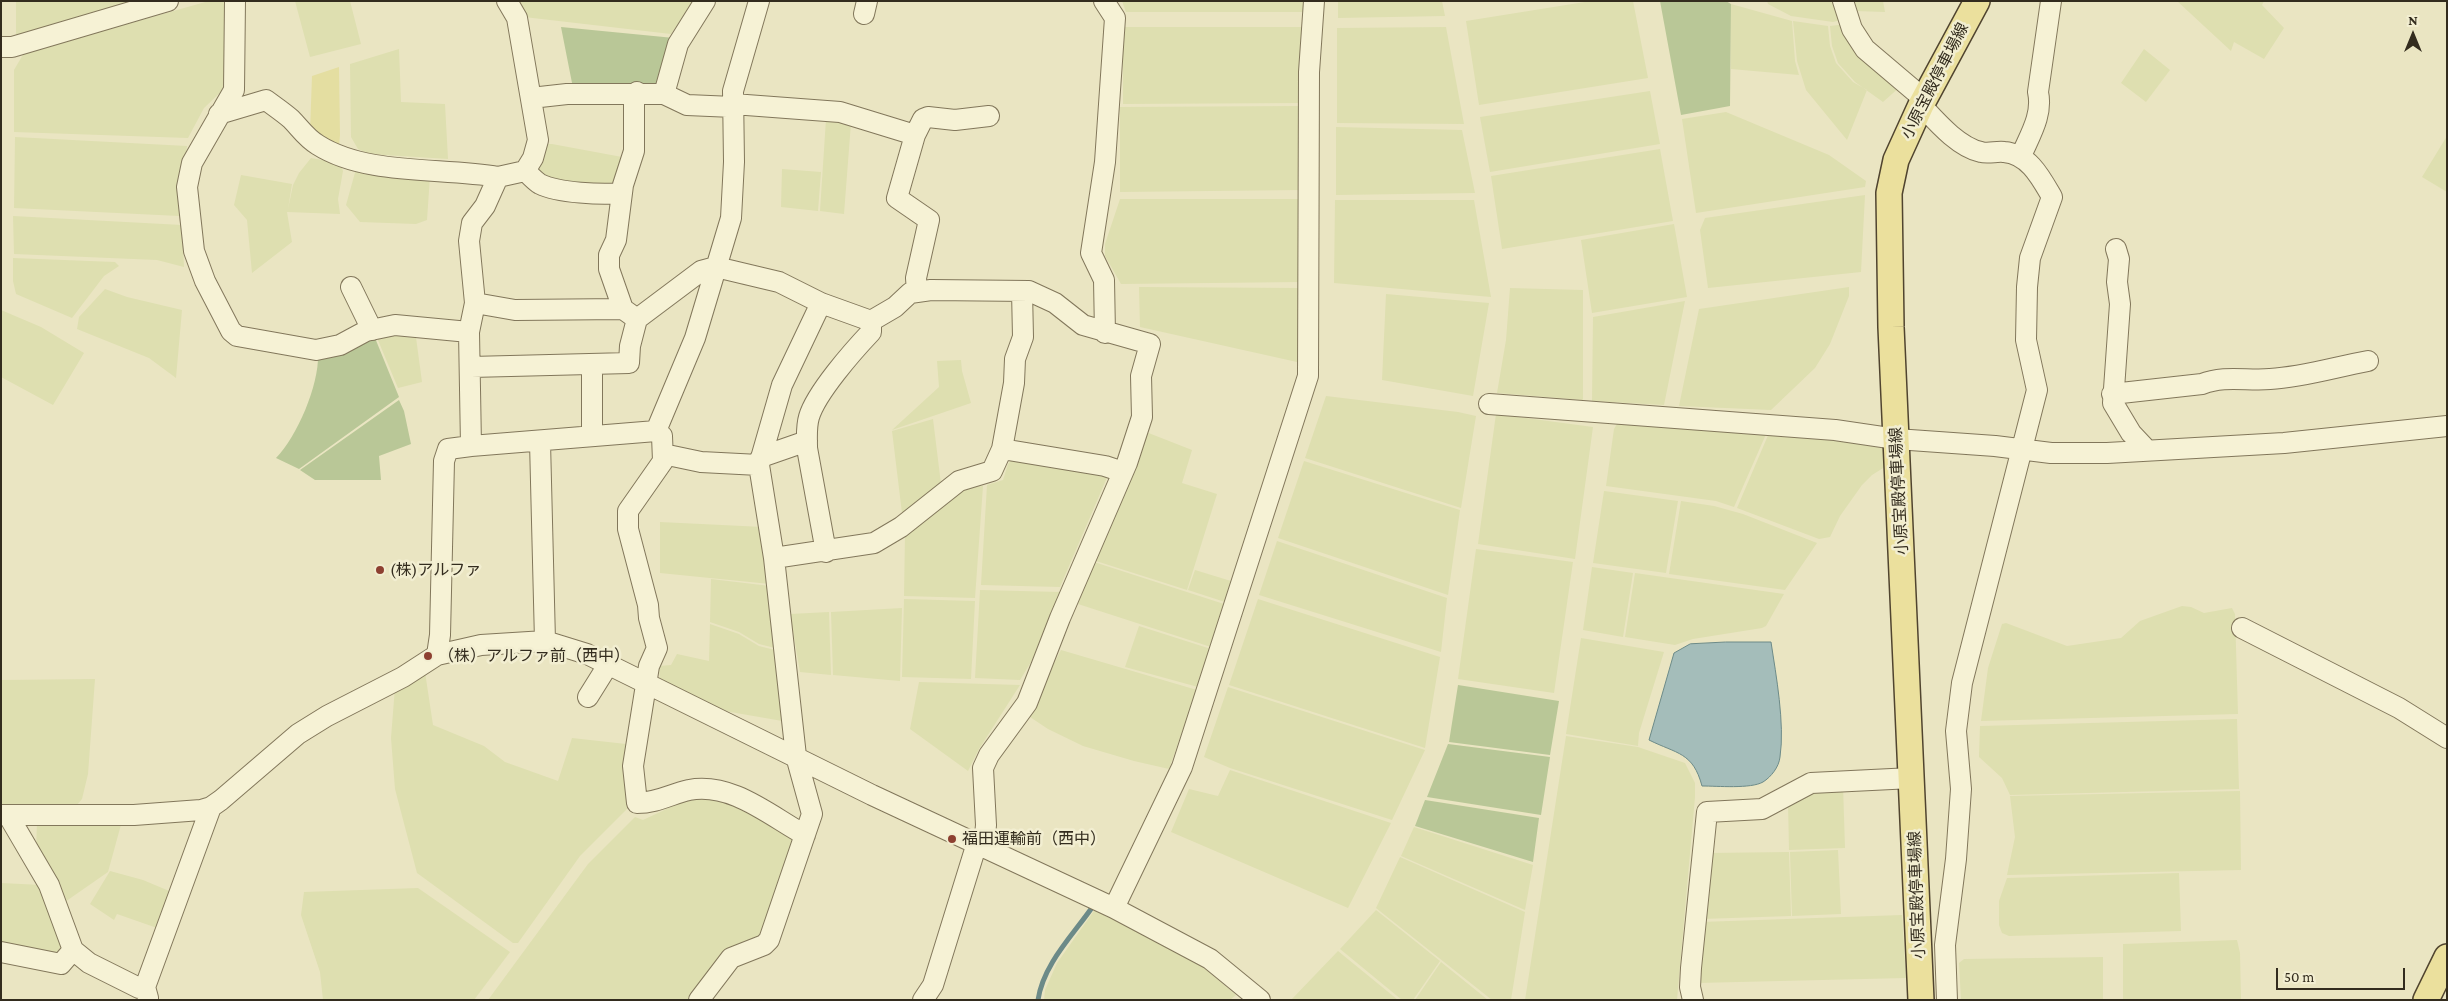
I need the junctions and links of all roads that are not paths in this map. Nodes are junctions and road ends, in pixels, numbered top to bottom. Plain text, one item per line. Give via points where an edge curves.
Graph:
1 (168, 1) edge
2 (235, 1) edge
3 (507, 1) edge
4 (705, 1) edge
5 (759, 1) edge
6 (1104, 1) edge
7 (1314, 1) edge
8 (1843, 1) edge
9 (1977, 1) edge
10 (2051, 1) edge
11 (1, 47) edge
12 (637, 92) junction
13 (664, 94) junction
14 (531, 98) junction
15 (1922, 102) junction
16 (733, 106) junction
17 (219, 114) junction
18 (989, 116) dead end
19 (915, 135) junction
20 (2021, 156) junction
21 (525, 171) junction
22 (498, 177) junction
23 (622, 193) junction
24 (2116, 249) dead end
25 (716, 267) junction
26 (351, 286) dead end
27 (1022, 290) junction
28 (917, 292) junction
29 (475, 302) junction
30 (821, 303) junction
31 (630, 314) junction
32 (871, 321) junction
33 (372, 330) junction
34 (469, 332) junction
35 (1105, 333) junction
36 (2368, 361) dead end
37 (592, 364) junction
38 (471, 367) junction
39 (2112, 394) junction
40 (1489, 404) dead end
41 (2447, 426) edge
42 (656, 431) junction
43 (592, 435) junction
44 (1896, 439) junction
45 (807, 441) junction
46 (540, 442) junction
47 (471, 446) junction
48 (1002, 449) junction
49 (2021, 449) junction
50 (2147, 450) junction
51 (663, 454) junction
52 (760, 461) junction
53 (1123, 472) junction
54 (826, 552) junction
55 (774, 558) junction
56 (2242, 628) dead end
57 (545, 641) junction
58 (437, 655) junction
59 (608, 665) junction
60 (647, 685) junction
61 (588, 698) dead end
62 (2447, 738) edge
63 (796, 756) junction
64 (1912, 778) junction
65 (211, 807) junction
66 (5, 815) edge
67 (805, 835) junction
68 (981, 844) junction
69 (1114, 908) junction
70 (73, 950) junction
71 (1, 952) edge
72 (2447, 957) edge
73 (147, 993) edge
74 (700, 1000) edge
75 (924, 1000) edge
76 (1260, 1000) edge
77 (1693, 1000) edge
78 (1922, 1000) edge
79 (1947, 1000) edge
80 (2426, 1000) edge

1 - 11 street via 12,47
2 - 17 street via 234,90
3 - 14 street via 517,18
4 - 13 street via 678,44
5 - 16 street via 737,75
6 - 35 street via 1115,18 1105,162 1091,253 1104,280
7 - 69 street via 1309,72 1308,376 1182,767
8 - 15 street via 1852,29 1864,49
9 - 15 main road, 小原宝殿停車場線
10 - 20 street via 2037,122
12 - 13 street
12 - 14 street
12 - 23 street via 634,150
13 - 16 street via 687,105
14 - 21 street via 538,140
15 - 20 street via 1964,144 1981,152
15 - 44 main road, 小原宝殿停車場線 via 1896,160 1889,193
16 - 19 street via 840,112
16 - 25 street via 731,218
17 - 22 street via 266,100 292,120 301,133 339,156 402,168
17 - 33 street via 192,162 187,187 194,251 205,281 231,331 237,336 316,350 340,345
18 - 19 street via 955,120 928,117 923,119
19 - 28 street via 897,198 929,220 916,278
20 - 49 street via 2037,172 2052,197 2030,258 2026,340 2037,390
21 - 22 street
21 - 23 street via 541,184 570,191 604,195
22 - 29 street via 485,206 472,223 469,241
23 - 31 street via 616,240 609,255 608,269
24 - 39 street via 2120,304
25 - 30 street via 779,282
25 - 31 street via 701,271
25 - 42 street via 695,338
26 - 33 street
27 - 28 street
27 - 35 street via 1055,303 1083,326
27 - 48 street via 1023,337 1015,359
28 - 32 street via 910,293 895,307
29 - 31 street via 515,310
29 - 34 street
30 - 32 street
30 - 52 street via 782,385
31 - 37 street via 629,363
32 - 45 street via 871,332 848,356 816,402 809,416
33 - 34 street via 395,326
34 - 38 street
35 - 53 street via 1150,344 1141,376 1142,417
36 - 39 street via 2296,376 2212,379 2202,384
37 - 38 street
37 - 43 street
38 - 47 street
39 - 50 street via 2114,406 2131,433
40 - 44 street via 1835,430
41 - 50 street via 2284,443
42 - 43 street
42 - 51 street via 662,436
43 - 46 street
44 - 49 street
44 - 64 main road, 小原宝殿停車場線
45 - 52 street
45 - 54 street
46 - 47 street
46 - 57 street
47 - 58 street via 448,449 444,461
48 - 53 street via 1105,466
48 - 54 street via 992,471 959,481 901,527 874,543
49 - 50 street via 2051,454
49 - 79 street via 1962,683 1956,731 1961,789 1945,946
51 - 52 street via 701,462
51 - 60 street via 663,461 628,511 628,529 657,648 649,666
52 - 55 street
53 - 68 street via 1027,703 983,768 986,826
54 - 55 street
55 - 63 street
56 - 62 street via 2399,708
57 - 58 street via 480,645
57 - 59 street
58 - 65 street via 298,734
59 - 60 street
59 - 61 street
60 - 63 street
60 - 67 street via 633,766 637,803 661,801 690,790 721,791 741,797
63 - 67 street via 812,814
63 - 68 street via 872,795
64 - 77 street via 1811,783 1762,809 1707,812 1691,968
64 - 78 main road, 小原宝殿停車場線
65 - 66 street via 178,813 134,815
65 - 73 street
66 - 70 street via 49,885
67 - 74 street via 769,940 731,958
68 - 69 street
68 - 75 street via 933,985
69 - 76 street via 1210,959
70 - 71 street via 61,964
70 - 73 street via 89,964
72 - 80 main road

